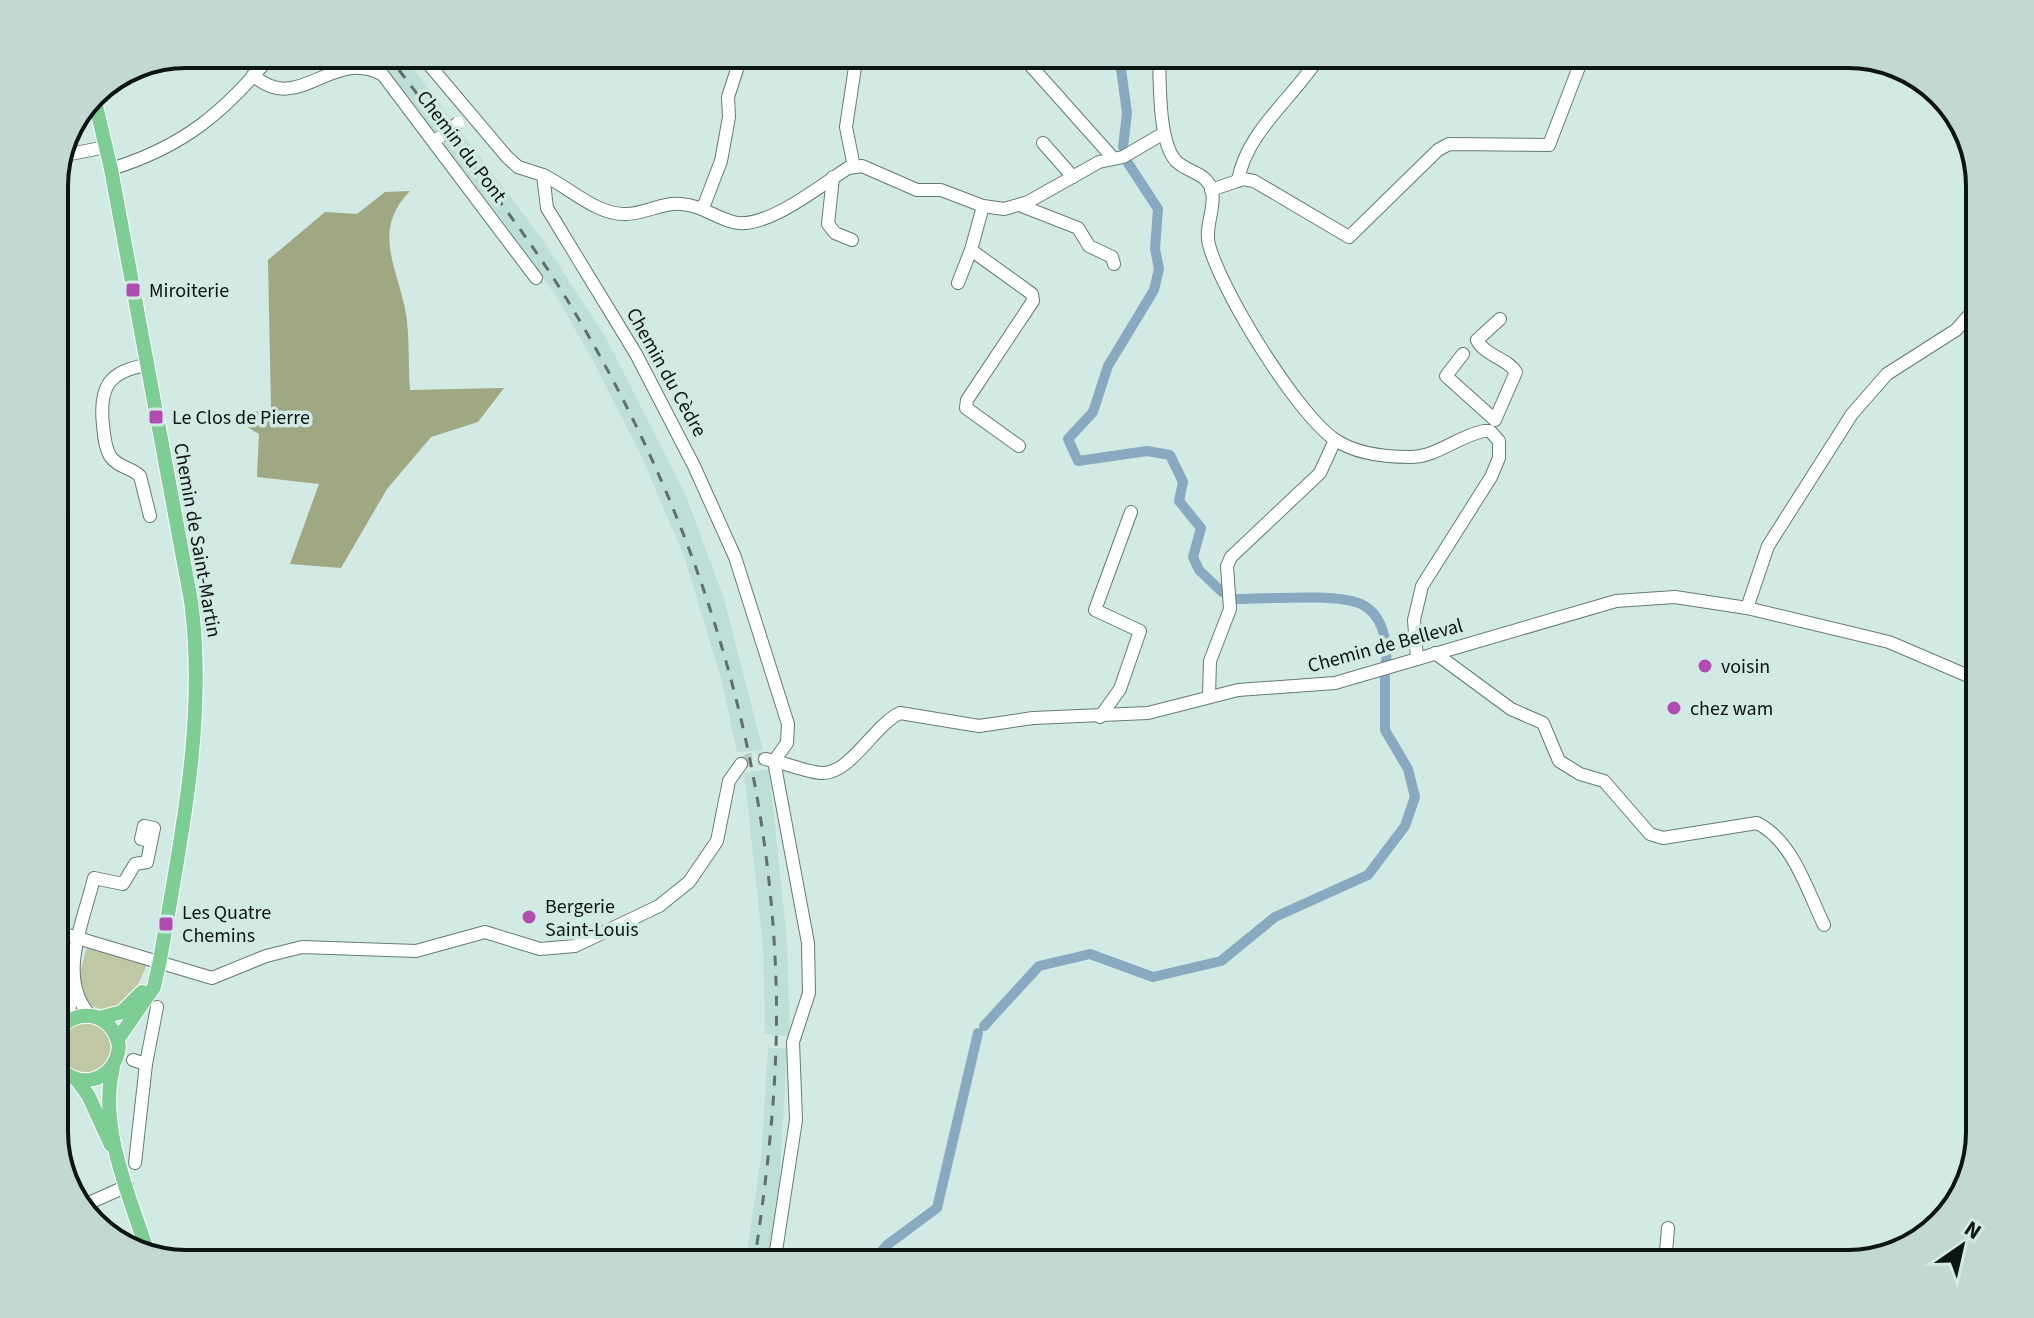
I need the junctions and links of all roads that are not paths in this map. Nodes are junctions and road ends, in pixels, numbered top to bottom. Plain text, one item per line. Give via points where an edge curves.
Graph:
1 (259, 68) edge
2 (432, 68) edge
3 (737, 68) edge
4 (855, 68) edge
5 (1033, 68) edge
6 (1160, 68) edge
7 (1313, 68) edge
8 (1579, 68) edge
9 (253, 75) junction
10 (97, 109) edge
11 (470, 114) junction
12 (1164, 133) junction
13 (437, 139) junction
14 (1043, 143) dead end
15 (106, 147) junction
16 (73, 153) edge
17 (1113, 158) junction
18 (854, 167) junction
19 (111, 169) junction
20 (543, 175) junction
21 (833, 177) junction
22 (1073, 177) junction
23 (1238, 181) junction
24 (1211, 190) junction
25 (1019, 205) junction
26 (983, 206) junction
27 (703, 208) junction
28 (852, 240) dead end
29 (971, 250) junction
30 (1114, 264) dead end
31 (536, 278) dead end
32 (958, 283) dead end
33 (1500, 319) dead end
34 (1966, 319) edge
35 (1463, 354) dead end
36 (147, 365) junction
37 (1335, 440) junction
38 (1019, 446) dead end
39 (1131, 512) dead end
40 (150, 516) dead end
41 (1747, 608) junction
42 (1435, 653) junction
43 (1417, 659) junction
44 (1966, 675) edge
45 (1209, 696) junction
46 (1100, 717) junction
47 (770, 760) junction
48 (741, 764) dead end
49 (151, 841) dead end
50 (1824, 925) dead end
51 (68, 935) edge
52 (79, 938) junction
53 (159, 963) junction
54 (68, 986) edge
55 (68, 1006) edge
56 (157, 1007) dead end
57 (94, 1016) junction
58 (68, 1026) edge
59 (118, 1042) junction
60 (139, 1062) junction
61 (114, 1065) junction
62 (68, 1074) edge
63 (68, 1076) edge
64 (120, 1163) junction
65 (135, 1163) dead end
66 (127, 1186) junction
67 (91, 1202) edge
68 (1668, 1228) dead end
69 (145, 1243) edge
70 (776, 1250) edge
71 (1666, 1250) edge

1 - 9 street
2 - 11 street
3 - 27 street via 728,97 721,161
4 - 18 street via 846,127
5 - 17 street
6 - 12 street
7 - 23 street via 1270,118 1245,158
8 - 23 street via 1549,145 1449,144 1349,237 1254,181
9 - 13 street, Chemin du Pont via 267,86 288,91 332,72 374,70
9 - 19 street via 197,131 147,158
10 - 15 main road, Chemin de Saint-Martin
11 - 13 street, bridge
11 - 20 street via 518,167
12 - 17 street
12 - 24 street via 1175,160 1199,173
13 - 31 street, Chemin du Pont
14 - 22 street
15 - 16 street
15 - 19 main road, Chemin de Saint-Martin
17 - 22 street
18 - 21 street
18 - 26 street
19 - 36 main road, Chemin de Saint-Martin
20 - 27 street via 601,210 618,214 678,203
20 - 47 street, Chemin du Cèdre via 547,208 636,354 735,557 788,724 787,743
21 - 27 street via 766,219 748,224
21 - 28 street via 828,224
22 - 25 street
23 - 24 street
24 - 37 street via 1209,246 1236,306 1268,358
25 - 26 street
25 - 30 street via 1078,228 1086,243 1112,257
26 - 29 street
29 - 32 street
29 - 38 street via 1033,297 965,403
33 - 35 street via 1477,340 1516,372 1495,420 1446,376
34 - 41 street via 1887,374 1852,414 1768,546
36 - 40 street via 121,371 101,401 107,448 117,464 138,473
36 - 53 main road, Chemin de Saint-Martin via 191,601 197,665 189,765
37 - 43 street via 1370,453 1408,457 1433,453 1484,431 1499,441 1491,477 1422,586 1414,620
37 - 45 street via 1320,473 1231,557 1230,609 1210,661
39 - 46 street via 1095,610 1140,631 1120,689
41 - 42 street, Chemin de Belleval via 1675,597 1616,601
41 - 44 street, Chemin de Belleval via 1889,642
42 - 43 street, Chemin de Belleval
42 - 50 street via 1511,709 1543,723 1559,761 1604,781 1650,834 1675,837 1757,823 1771,830 1793,860
43 - 45 street, Chemin de Belleval via 1335,683
45 - 46 street, Chemin de Belleval via 1148,713
46 - 47 street, Chemin de Belleval via 979,726 900,713 836,771 823,773
47 - 70 street via 808,943 809,993 793,1042 796,1120
48 - 53 street via 729,781 717,841 689,882 659,906 575,946 540,949 485,932 416,951 302,947 212,978
49 - 52 street via 147,862 135,864 123,884 94,878
51 - 52 street
52 - 53 street
52 - 57 street via 72,969 76,996
53 - 57 main road via 130,1005 111,1016
53 - 59 main road via 154,987
54 - 55 street
56 - 60 street
57 - 58 main road
57 - 59 main road via 114,1030
59 - 60 street
59 - 61 main road
60 - 61 street
60 - 65 street
61 - 62 main road via 97,1080
61 - 64 main road via 108,1102
63 - 64 main road via 88,1095
64 - 66 main road
66 - 67 street
66 - 69 main road
68 - 71 street

